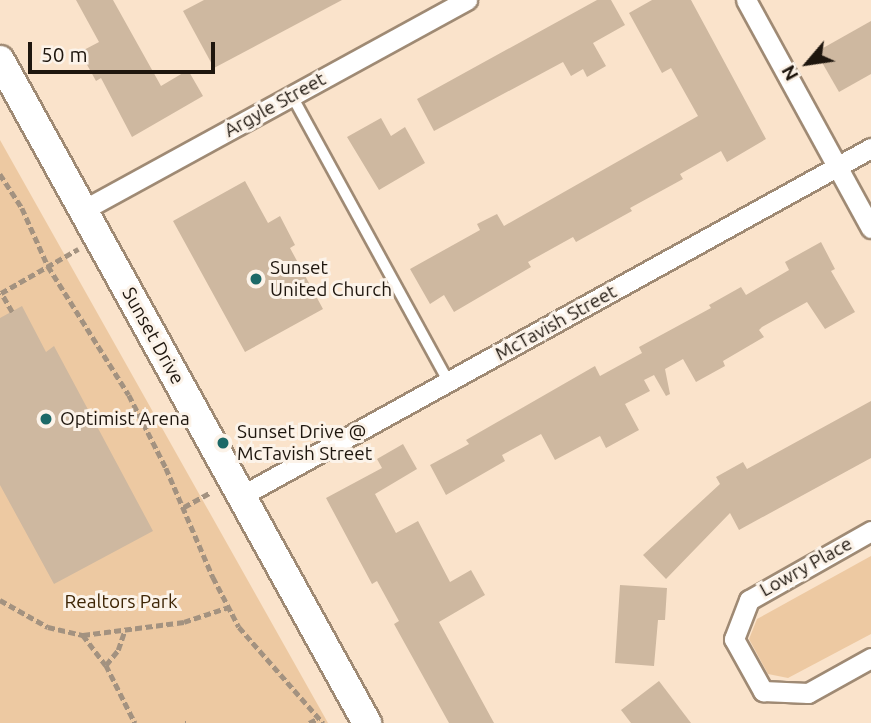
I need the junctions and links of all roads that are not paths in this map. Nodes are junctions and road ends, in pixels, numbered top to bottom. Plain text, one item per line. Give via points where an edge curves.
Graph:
1 (467, 0) edge
2 (746, 0) edge
3 (0, 60) edge
4 (292, 96) junction
5 (871, 148) edge
6 (837, 167) junction
7 (83, 210) junction
8 (871, 228) edge
9 (449, 383) junction
10 (241, 496) junction
11 (871, 531) edge
12 (871, 658) edge
13 (367, 723) edge

1 - 4 street, Argyle Street
2 - 6 street
3 - 7 street, Sunset Drive
4 - 7 street, Argyle Street
4 - 9 lane
5 - 6 street, McTavish Street
6 - 8 street
6 - 9 street, McTavish Street
7 - 10 street, Sunset Drive
9 - 10 street, McTavish Street
10 - 13 street, Sunset Drive
11 - 12 street, Lowry Place via 749,600 734,639 763,691 808,694

